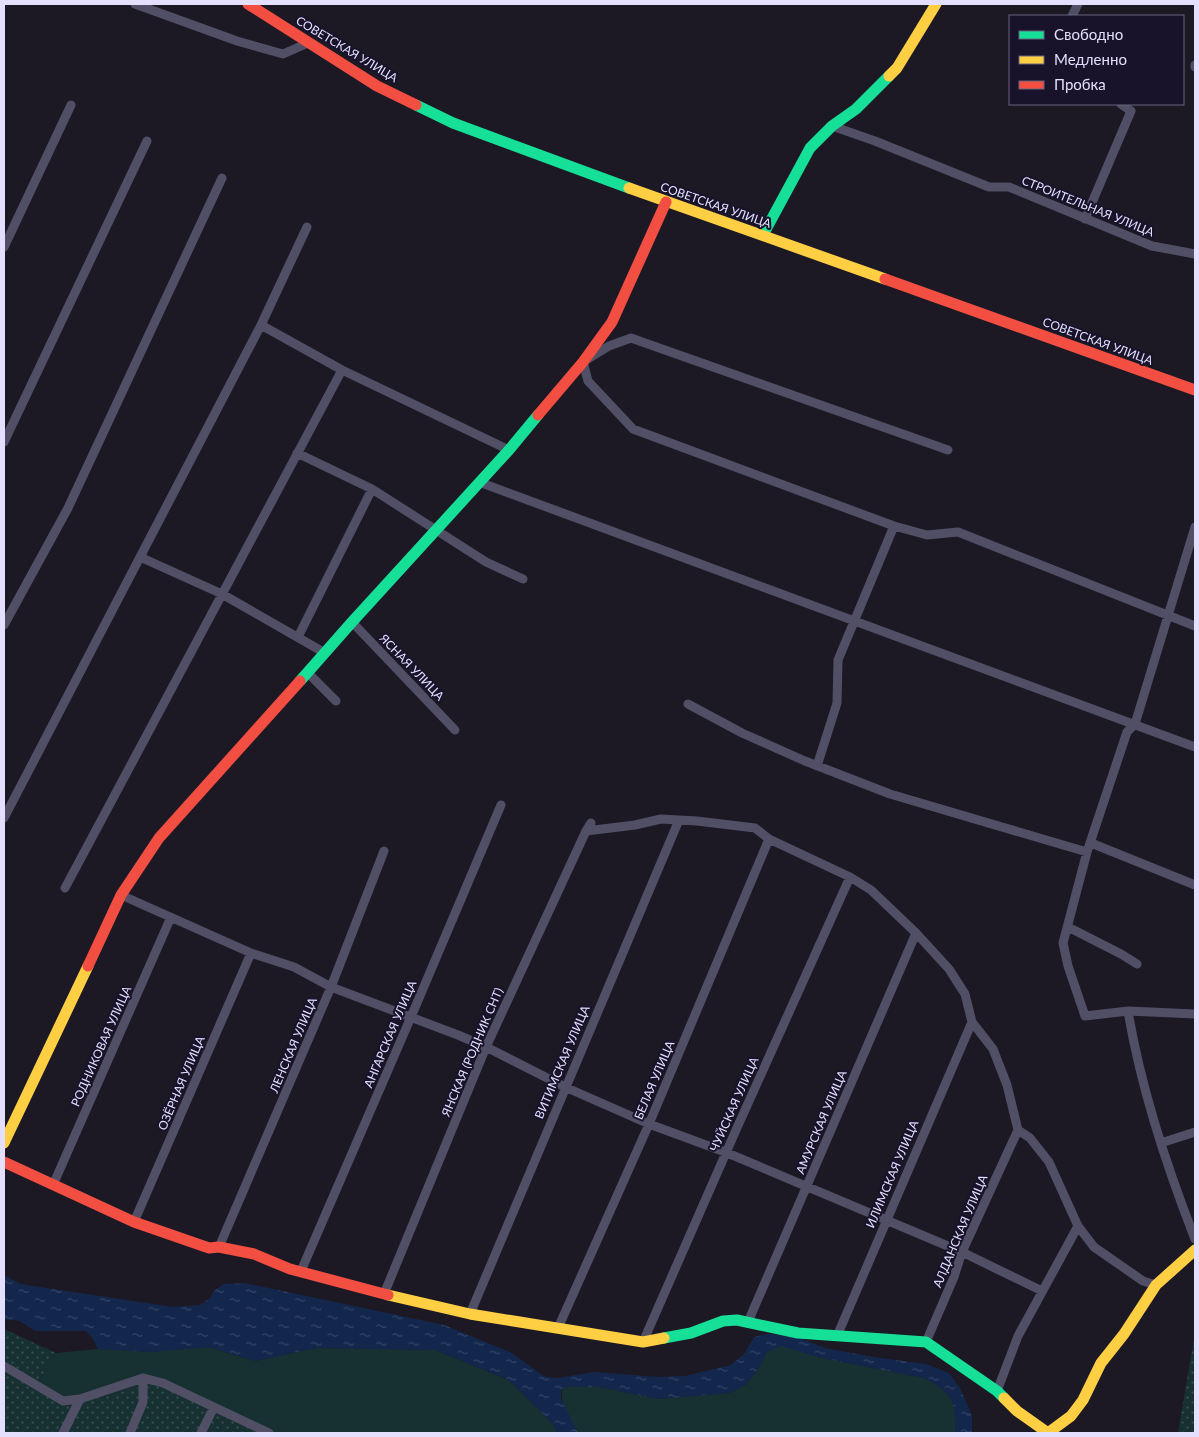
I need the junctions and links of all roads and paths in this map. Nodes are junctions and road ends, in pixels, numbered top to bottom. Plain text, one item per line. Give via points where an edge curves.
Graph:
1 (135, 4) edge
2 (248, 4) edge
3 (936, 4) edge
4 (308, 43) junction
5 (71, 105) dead end
6 (1122, 105) edge
7 (832, 126) junction
8 (147, 142) dead end
9 (222, 178) dead end
10 (666, 202) junction
11 (1085, 219) junction
12 (307, 227) dead end
13 (763, 235) junction
14 (4, 247) edge
15 (1195, 254) edge
16 (261, 325) junction
17 (583, 362) junction
18 (342, 370) junction
19 (1195, 390) edge
20 (4, 442) edge
21 (509, 450) junction
22 (948, 450) dead end
23 (297, 453) junction
24 (479, 482) junction
25 (372, 489) junction
26 (894, 526) junction
27 (1195, 527) edge
28 (436, 530) junction
29 (140, 557) junction
30 (523, 579) dead end
31 (222, 594) junction
32 (1169, 616) junction
33 (855, 620) junction
34 (352, 622) junction
35 (4, 625) edge
36 (1195, 626) edge
37 (298, 637) junction
38 (325, 653) junction
39 (308, 673) junction
40 (336, 700) dead end
41 (688, 704) dead end
42 (1135, 724) junction
43 (455, 730) dead end
44 (1195, 747) edge
45 (817, 766) junction
46 (501, 805) dead end
47 (4, 818) edge
48 (679, 820) junction
49 (769, 839) junction
50 (1089, 848) junction
51 (384, 851) dead end
52 (850, 877) junction
53 (1195, 885) edge
54 (64, 888) dead end
55 (121, 895) junction
56 (171, 917) junction
57 (1068, 927) junction
58 (916, 933) junction
59 (251, 953) junction
60 (1137, 964) dead end
61 (331, 987) junction
62 (1128, 1011) junction
63 (1195, 1014) edge
64 (411, 1017) junction
65 (972, 1022) junction
66 (486, 1047) junction
67 (565, 1087) junction
68 (649, 1124) junction
69 (1018, 1130) junction
70 (1195, 1132) edge
71 (4, 1143) edge
72 (1161, 1143) junction
73 (726, 1152) junction
74 (4, 1162) edge
75 (54, 1185) junction
76 (806, 1187) junction
77 (886, 1221) junction
78 (134, 1222) junction
79 (1078, 1226) junction
80 (1195, 1239) edge
81 (219, 1247) junction
82 (1195, 1250) edge
83 (962, 1252) junction
84 (301, 1271) junction
85 (1156, 1285) junction
86 (1042, 1291) junction
87 (384, 1294) junction
88 (470, 1314) junction
89 (748, 1322) junction
90 (558, 1328) junction
91 (837, 1336) junction
92 (643, 1342) junction
93 (926, 1342) junction
94 (4, 1366) edge
95 (143, 1378) junction
96 (997, 1391) junction
97 (80, 1399) junction
98 (214, 1407) junction
99 (63, 1433) edge
100 (130, 1433) edge
101 (201, 1433) edge
102 (268, 1433) edge
103 (1048, 1433) edge

1 - 4 street via 283,54
2 - 4 street, СОВЕТСКАЯ УЛИЦА
3 - 7 street via 897,68 856,109
4 - 10 street, СОВЕТСКАЯ УЛИЦА via 377,86 453,123
5 - 14 street
6 - 11 street via 1130,111
7 - 11 street, СТРОИТЕЛЬНАЯ УЛИЦА via 988,187 1009,187
7 - 13 street via 810,148
8 - 20 street
9 - 35 street via 68,508
10 - 13 street, СОВЕТСКАЯ УЛИЦА
10 - 17 street via 612,322
11 - 15 street, СТРОИТЕЛЬНАЯ УЛИЦА via 1152,246
12 - 16 street
13 - 19 street, СОВЕТСКАЯ УЛИЦА
16 - 18 street
16 - 29 street
17 - 21 street
17 - 22 street via 609,346 631,338
17 - 26 street via 588,381 633,429
18 - 21 street
18 - 23 street
21 - 24 street
23 - 25 street
23 - 31 street
24 - 28 street
24 - 33 street
25 - 28 street
25 - 37 street
26 - 32 street via 927,535 958,532
26 - 33 street
27 - 32 street
28 - 30 street via 486,562
28 - 34 street
29 - 31 street
29 - 47 street
31 - 37 street
31 - 54 street
32 - 36 street
32 - 42 street
33 - 42 street
33 - 45 street via 838,660 837,703
34 - 38 street
34 - 43 street, ЯСНАЯ УЛИЦА
37 - 38 street
38 - 39 street
39 - 40 street
39 - 55 street via 159,838
41 - 45 street via 742,733
42 - 44 street
42 - 50 street via 1127,732
45 - 50 street via 890,794
46 - 64 street, АНГАРСКАЯ УЛИЦА
48 - 49 street via 755,828
48 - 66 street, ЯНСКАЯ (РОДНИК СНТ) via 588,827
48 - 67 street, ВИТИМСКАЯ УЛИЦА
49 - 52 street
49 - 68 street, БЕЛАЯ УЛИЦА
50 - 53 street
50 - 57 street
51 - 61 street, ЛЕНСКАЯ УЛИЦА
52 - 58 street via 871,890
52 - 73 street, ЧУЙСКАЯ УЛИЦА
55 - 56 street
55 - 71 street
56 - 59 street
56 - 75 street, РОДНИКОВАЯ УЛИЦА
57 - 60 street
57 - 62 street via 1063,943 1085,1016
58 - 65 street via 949,969 965,994
58 - 76 street, АМУРСКАЯ УЛИЦА
59 - 61 street via 294,967
59 - 78 street, ОЗЁРНАЯ УЛИЦА
61 - 64 street
61 - 81 street, ЛЕНСКАЯ УЛИЦА
62 - 63 street
62 - 72 street via 1134,1050
64 - 66 street
64 - 84 street, АНГАРСКАЯ УЛИЦА
65 - 69 street via 993,1048 1007,1085
65 - 77 street, ИЛИМСКАЯ УЛИЦА
66 - 67 street
66 - 87 street, ЯНСКАЯ (РОДНИК СНТ)
67 - 68 street
67 - 88 street, ВИТИМСКАЯ УЛИЦА
68 - 73 street
68 - 90 street, БЕЛАЯ УЛИЦА
69 - 79 street via 1030,1138 1049,1162
69 - 83 street, АЛДАНСКАЯ УЛИЦА
70 - 72 street
72 - 80 street
73 - 76 street
73 - 92 street, ЧУЙСКАЯ УЛИЦА
74 - 75 street
75 - 78 street
76 - 77 street
76 - 89 street, АМУРСКАЯ УЛИЦА
77 - 83 street
77 - 91 street, ИЛИМСКАЯ УЛИЦА
78 - 81 street via 209,1248
79 - 85 street via 1094,1247 1143,1281
79 - 86 street
81 - 84 street via 254,1254
82 - 85 street
83 - 86 street
83 - 93 street, АЛДАНСКАЯ УЛИЦА
84 - 87 street
85 - 103 street via 1101,1363 1072,1416
86 - 96 street via 1018,1336
87 - 88 street
88 - 90 street
89 - 91 street via 798,1333
89 - 92 street via 723,1321 691,1333
90 - 92 street
91 - 93 street
93 - 96 street
94 - 97 street via 63,1401
95 - 97 street
95 - 98 street via 163,1383
95 - 100 street via 143,1402
96 - 103 street via 1017,1411
97 - 99 street
98 - 101 street
98 - 102 street

